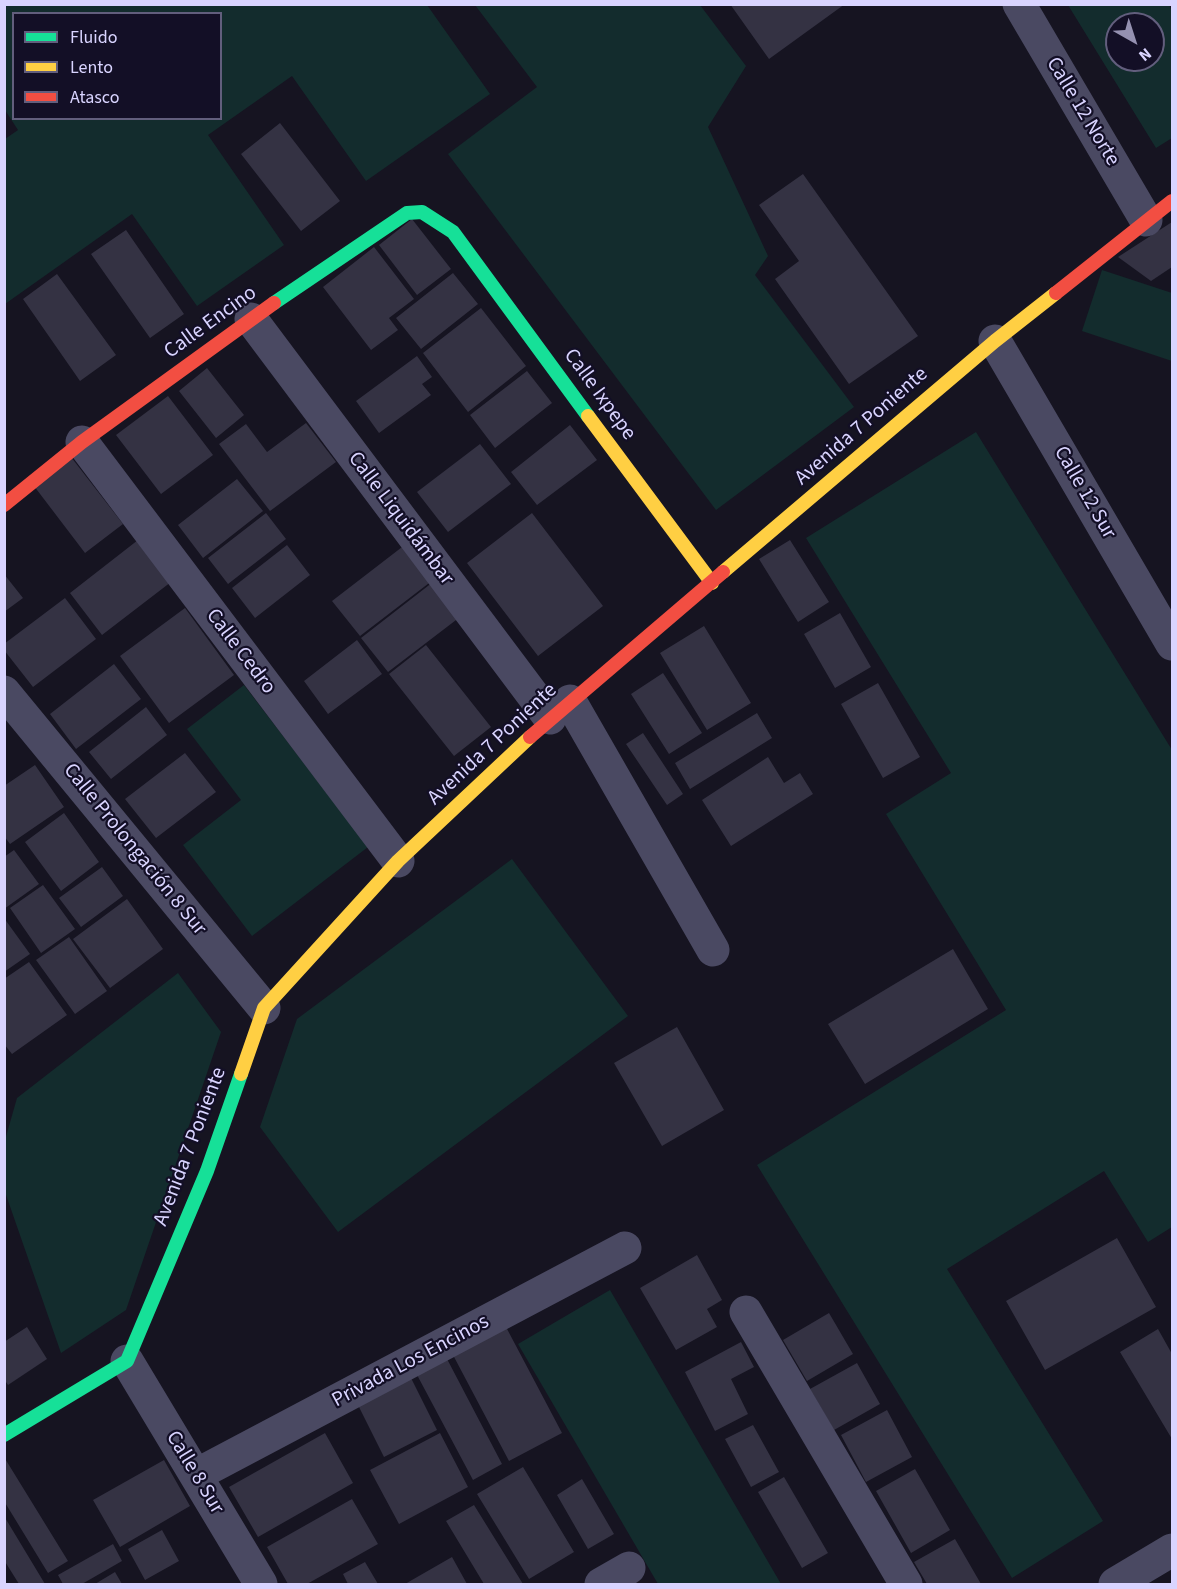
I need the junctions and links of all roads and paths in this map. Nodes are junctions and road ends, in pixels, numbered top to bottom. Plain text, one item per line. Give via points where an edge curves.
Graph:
1 (1019, 4) edge
2 (1173, 201) edge
3 (1146, 220) junction
4 (453, 232) joint
5 (251, 319) junction
6 (995, 341) junction
7 (82, 442) junction
8 (4, 506) edge
9 (712, 583) junction
10 (1173, 644) edge
11 (6, 698) edge
12 (560, 710) junction
13 (398, 861) junction
14 (713, 950) dead end
15 (264, 1008) junction
16 (625, 1248) dead end
17 (746, 1312) dead end
18 (127, 1361) junction
19 (4, 1435) edge
20 (196, 1475) junction
21 (1173, 1550) edge
22 (629, 1568) dead end
23 (261, 1584) edge
24 (601, 1584) edge
25 (906, 1584) edge
26 (1115, 1584) edge

1 - 3 street, Calle 12 Norte
2 - 3 street, Avenida 7 Poniente
3 - 6 street, Avenida 7 Poniente
4 - 5 street, Calle Encino via 422,212 407,213
4 - 9 street, Calle Ixpepe
5 - 7 street, Calle Encino
5 - 12 street, Calle Liquidámbar
6 - 9 street, Avenida 7 Poniente
6 - 10 street, Calle 12 Sur
7 - 8 street, Calle Encino
7 - 13 street, Calle Cedro
9 - 12 street, Avenida 7 Poniente
11 - 15 street, Calle Prolongación 8 Sur
12 - 13 street, Avenida 7 Poniente
12 - 14 street, Calle Liquidámbar
13 - 15 street, Avenida 7 Poniente
15 - 18 street, Avenida 7 Poniente via 207,1171
16 - 20 street, Privada Los Encinos
17 - 25 street
18 - 19 street
18 - 20 street, Calle 8 Sur
20 - 23 street, Calle 8 Sur
21 - 26 street
22 - 24 street

